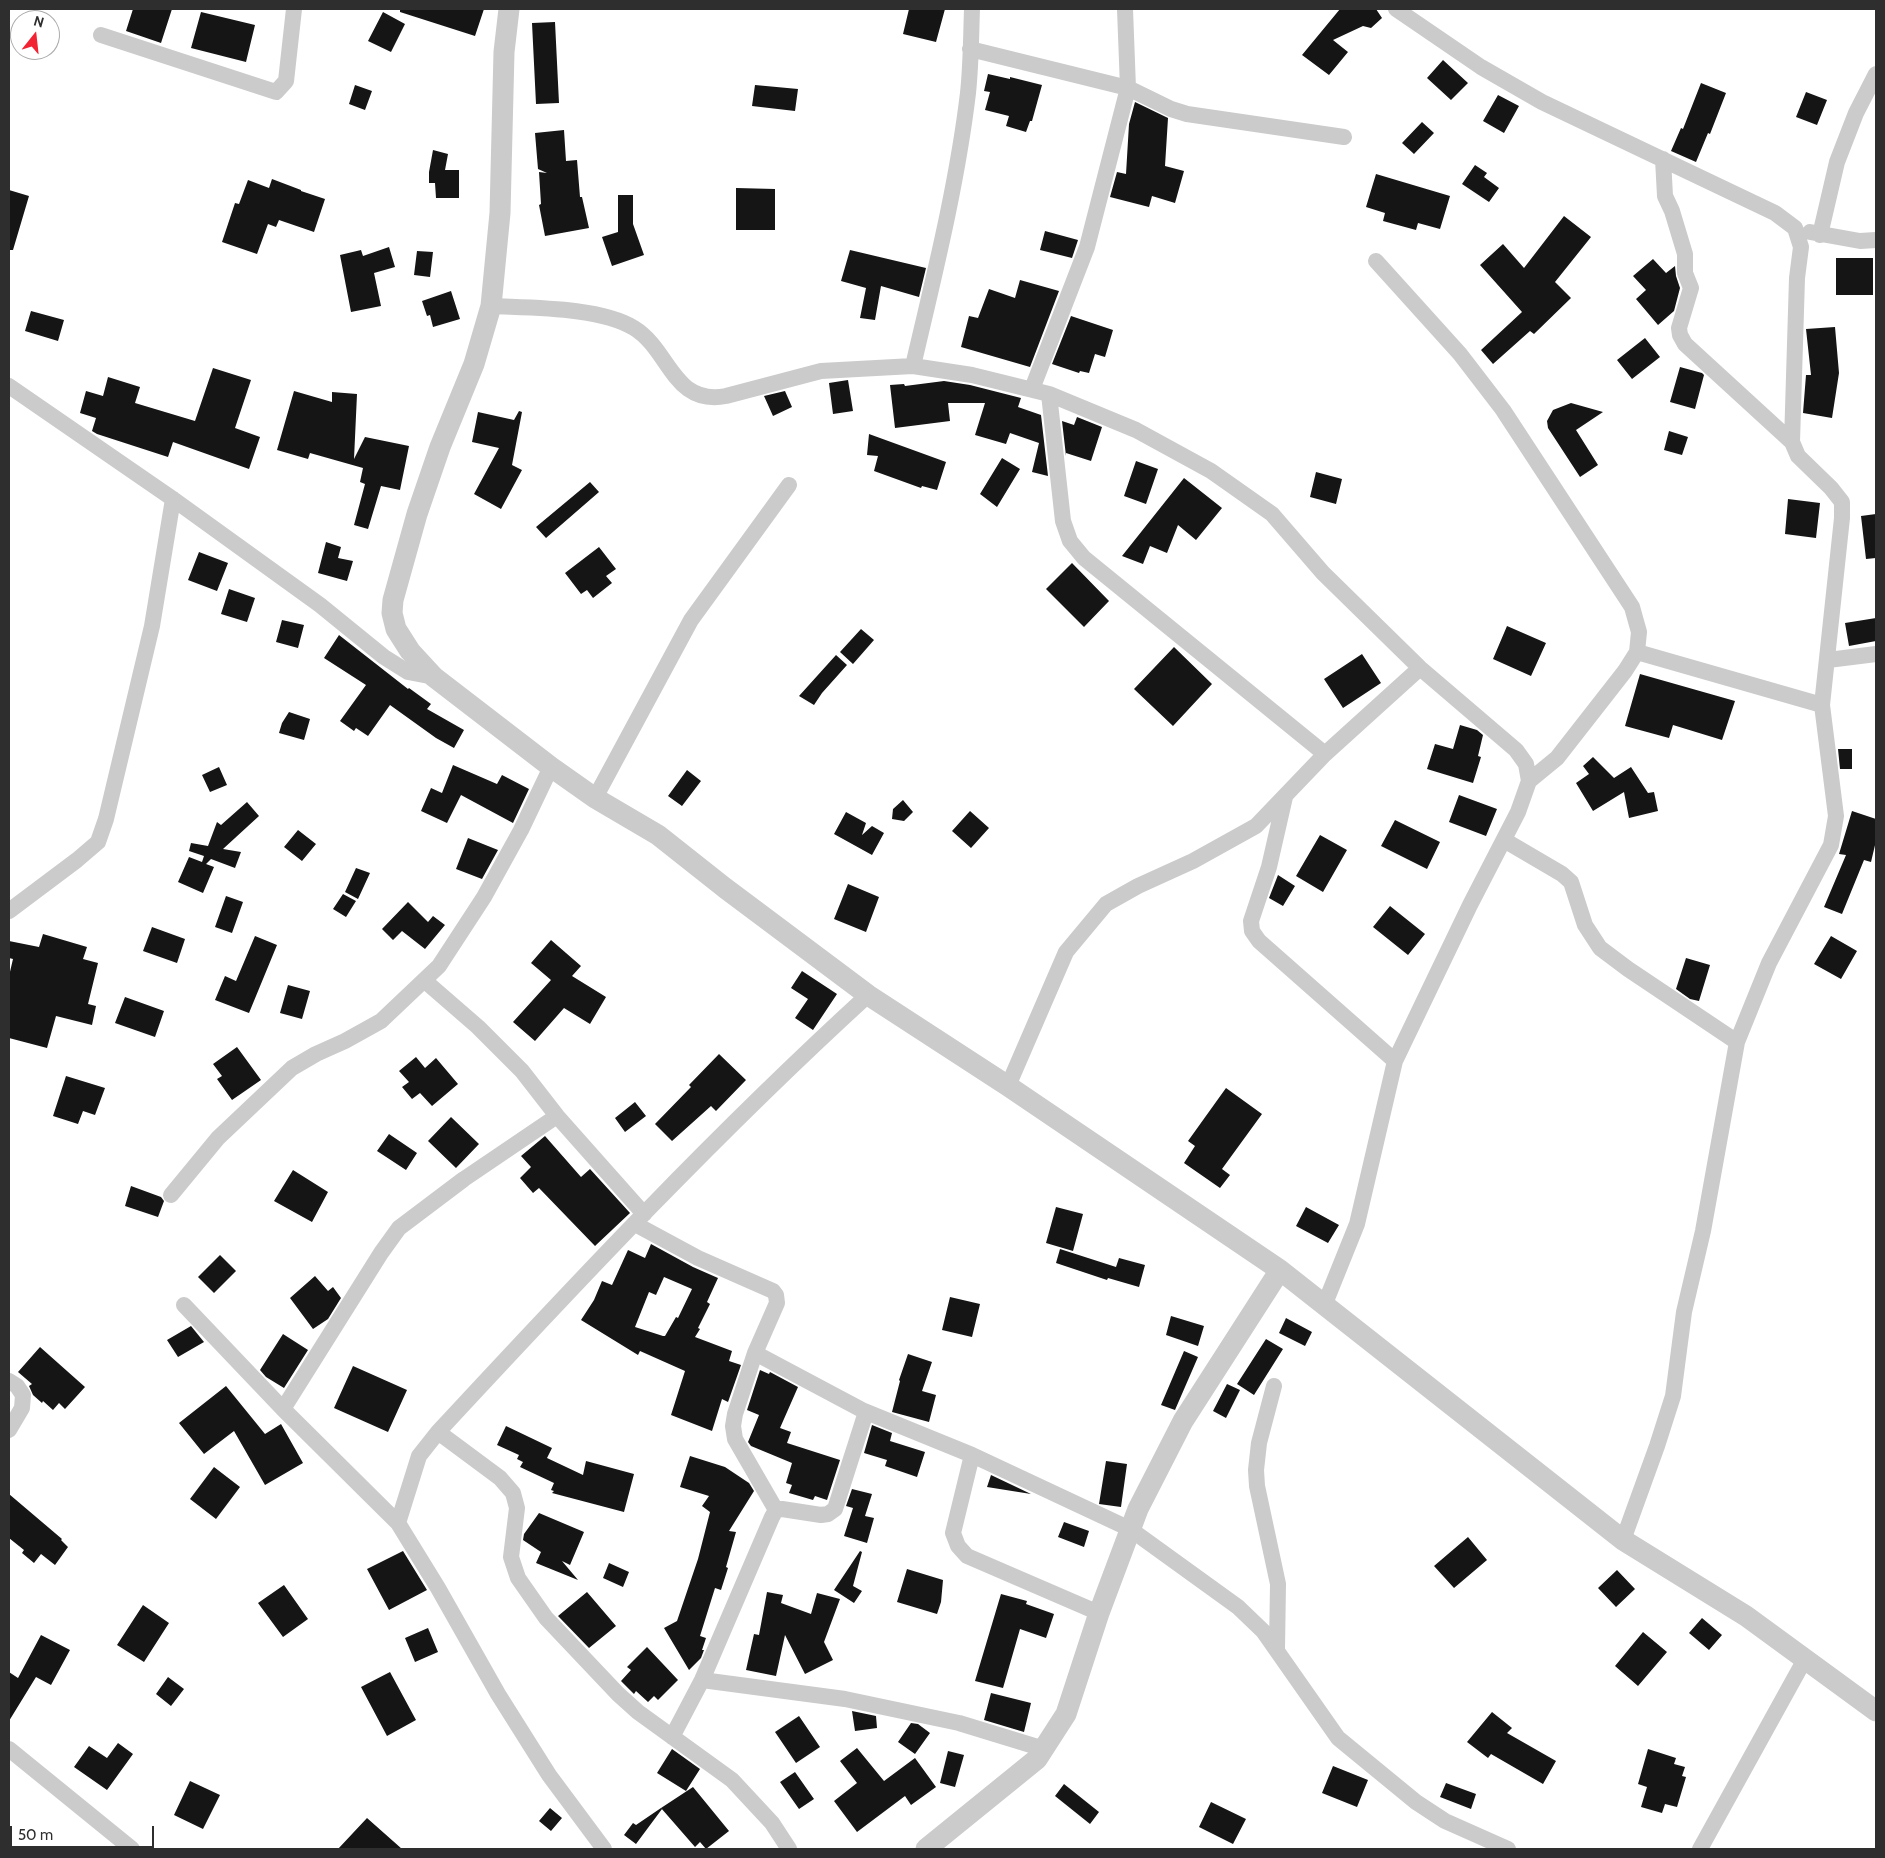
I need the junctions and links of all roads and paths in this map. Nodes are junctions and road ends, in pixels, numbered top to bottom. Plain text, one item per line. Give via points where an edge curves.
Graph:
1 (294, 9) edge
2 (509, 9) edge
3 (972, 9) edge
4 (1125, 9) edge
5 (1396, 9) edge
6 (101, 35) dead end
7 (970, 49) junction
8 (1876, 74) edge
9 (1128, 88) junction
10 (1344, 137) dead end
11 (1663, 159) junction
12 (1795, 228) junction
13 (1820, 235) junction
14 (1876, 240) edge
15 (1376, 261) dead end
16 (491, 306) junction
17 (913, 366) junction
18 (9, 386) edge
19 (1032, 389) junction
20 (1049, 394) junction
21 (1792, 442) junction
22 (789, 485) dead end
23 (174, 499) junction
24 (1637, 652) junction
25 (1876, 654) edge
26 (1828, 660) junction
27 (1420, 668) junction
28 (434, 678) junction
29 (1822, 705) junction
30 (1325, 754) junction
31 (551, 767) junction
32 (1528, 781) junction
33 (1285, 796) junction
34 (595, 798) junction
35 (1504, 840) junction
36 (9, 911) edge
37 (425, 980) junction
38 (868, 995) junction
39 (1737, 1042) junction
40 (1395, 1061) junction
41 (1008, 1086) junction
42 (557, 1116) junction
43 (170, 1195) dead end
44 (640, 1219) junction
45 (1280, 1270) junction
46 (184, 1305) dead end
47 (1324, 1306) junction
48 (755, 1352) junction
49 (9, 1381) edge
50 (1274, 1386) dead end
51 (283, 1409) junction
52 (866, 1412) junction
53 (9, 1430) edge
54 (438, 1432) junction
55 (972, 1455) junction
56 (776, 1510) junction
57 (398, 1523) junction
58 (1130, 1529) junction
59 (1623, 1540) junction
60 (1099, 1613) junction
61 (1277, 1649) junction
62 (1805, 1659) junction
63 (702, 1680) junction
64 (1876, 1711) edge
65 (672, 1737) junction
66 (1044, 1749) junction
67 (9, 1750) edge
68 (132, 1849) edge
69 (604, 1849) edge
70 (788, 1849) edge
71 (926, 1849) edge
72 (1508, 1849) edge
73 (1700, 1849) edge

1 - 6 street via 286,81 276,92
2 - 16 street via 504,52 500,213
3 - 7 street
4 - 9 street
5 - 11 street via 1481,67 1542,102
7 - 9 street
7 - 17 street via 960,151
8 - 13 street via 1837,162
9 - 10 street via 1187,114
9 - 19 street via 1087,247
11 - 12 street via 1775,213
11 - 21 street via 1665,196 1685,254 1685,274 1690,288 1680,335
12 - 13 street
12 - 21 street via 1801,247 1797,278
13 - 14 street
15 - 24 street via 1460,354 1503,410 1632,607 1639,632
16 - 17 street via 544,308 608,316 635,328 655,347 681,384 704,397 726,396 821,371
16 - 28 street via 474,364 423,497 393,600 396,629
17 - 19 street
18 - 23 street
19 - 20 street
20 - 27 street via 1145,434 1211,471 1272,514 1323,573
20 - 30 street via 1063,521 1070,541 1084,558
21 - 26 street via 1798,456 1842,502
22 - 34 street via 691,620
23 - 28 street via 384,657 408,672
23 - 36 street via 152,626 98,842
24 - 29 street
24 - 32 street via 1626,671 1557,758
25 - 26 street
26 - 29 street
27 - 30 street
27 - 32 street via 1516,750 1526,764
28 - 31 street
29 - 39 street via 1836,816 1831,845 1769,963
30 - 33 street
31 - 34 street
31 - 37 street via 484,898 439,966
32 - 35 street
33 - 40 street via 1269,867 1251,921 1252,931
33 - 41 street via 1256,826 1106,904 1066,952
34 - 38 street via 658,835
35 - 39 street via 1572,882 1585,925 1600,948
35 - 40 street
37 - 42 street via 522,1071
37 - 43 street via 381,1020 292,1068 218,1138
38 - 41 street
38 - 44 street via 795,1062
39 - 59 street via 1703,1231 1684,1312 1673,1396
40 - 47 street via 1357,1224
41 - 45 street
42 - 44 street
42 - 51 street via 399,1228
44 - 48 street via 698,1258 773,1291 777,1303
44 - 54 street
45 - 47 street
45 - 58 street via 1182,1421
46 - 51 street
47 - 59 street
48 - 52 street
48 - 56 street via 733,1426 735,1439
49 - 53 street via 23,1395 22,1408
50 - 61 street via 1259,1444 1256,1470 1278,1584
51 - 57 street
52 - 55 street
52 - 56 street via 835,1509 821,1515 782,1508
54 - 57 street via 419,1456
54 - 65 street via 500,1478 512,1493 517,1508 511,1557 518,1578 546,1618 618,1694
55 - 58 street
55 - 60 street via 953,1533 958,1546 967,1556
56 - 63 street
57 - 69 street via 508,1711 549,1775
58 - 60 street
58 - 61 street via 1238,1607
59 - 62 street via 1746,1616
60 - 66 street via 1066,1714
61 - 72 street via 1338,1738 1416,1802 1445,1821
62 - 64 street
62 - 73 street
63 - 65 street
63 - 66 street via 845,1700 959,1723
65 - 70 street via 732,1780 772,1823
66 - 71 street via 1030,1765
67 - 68 street

